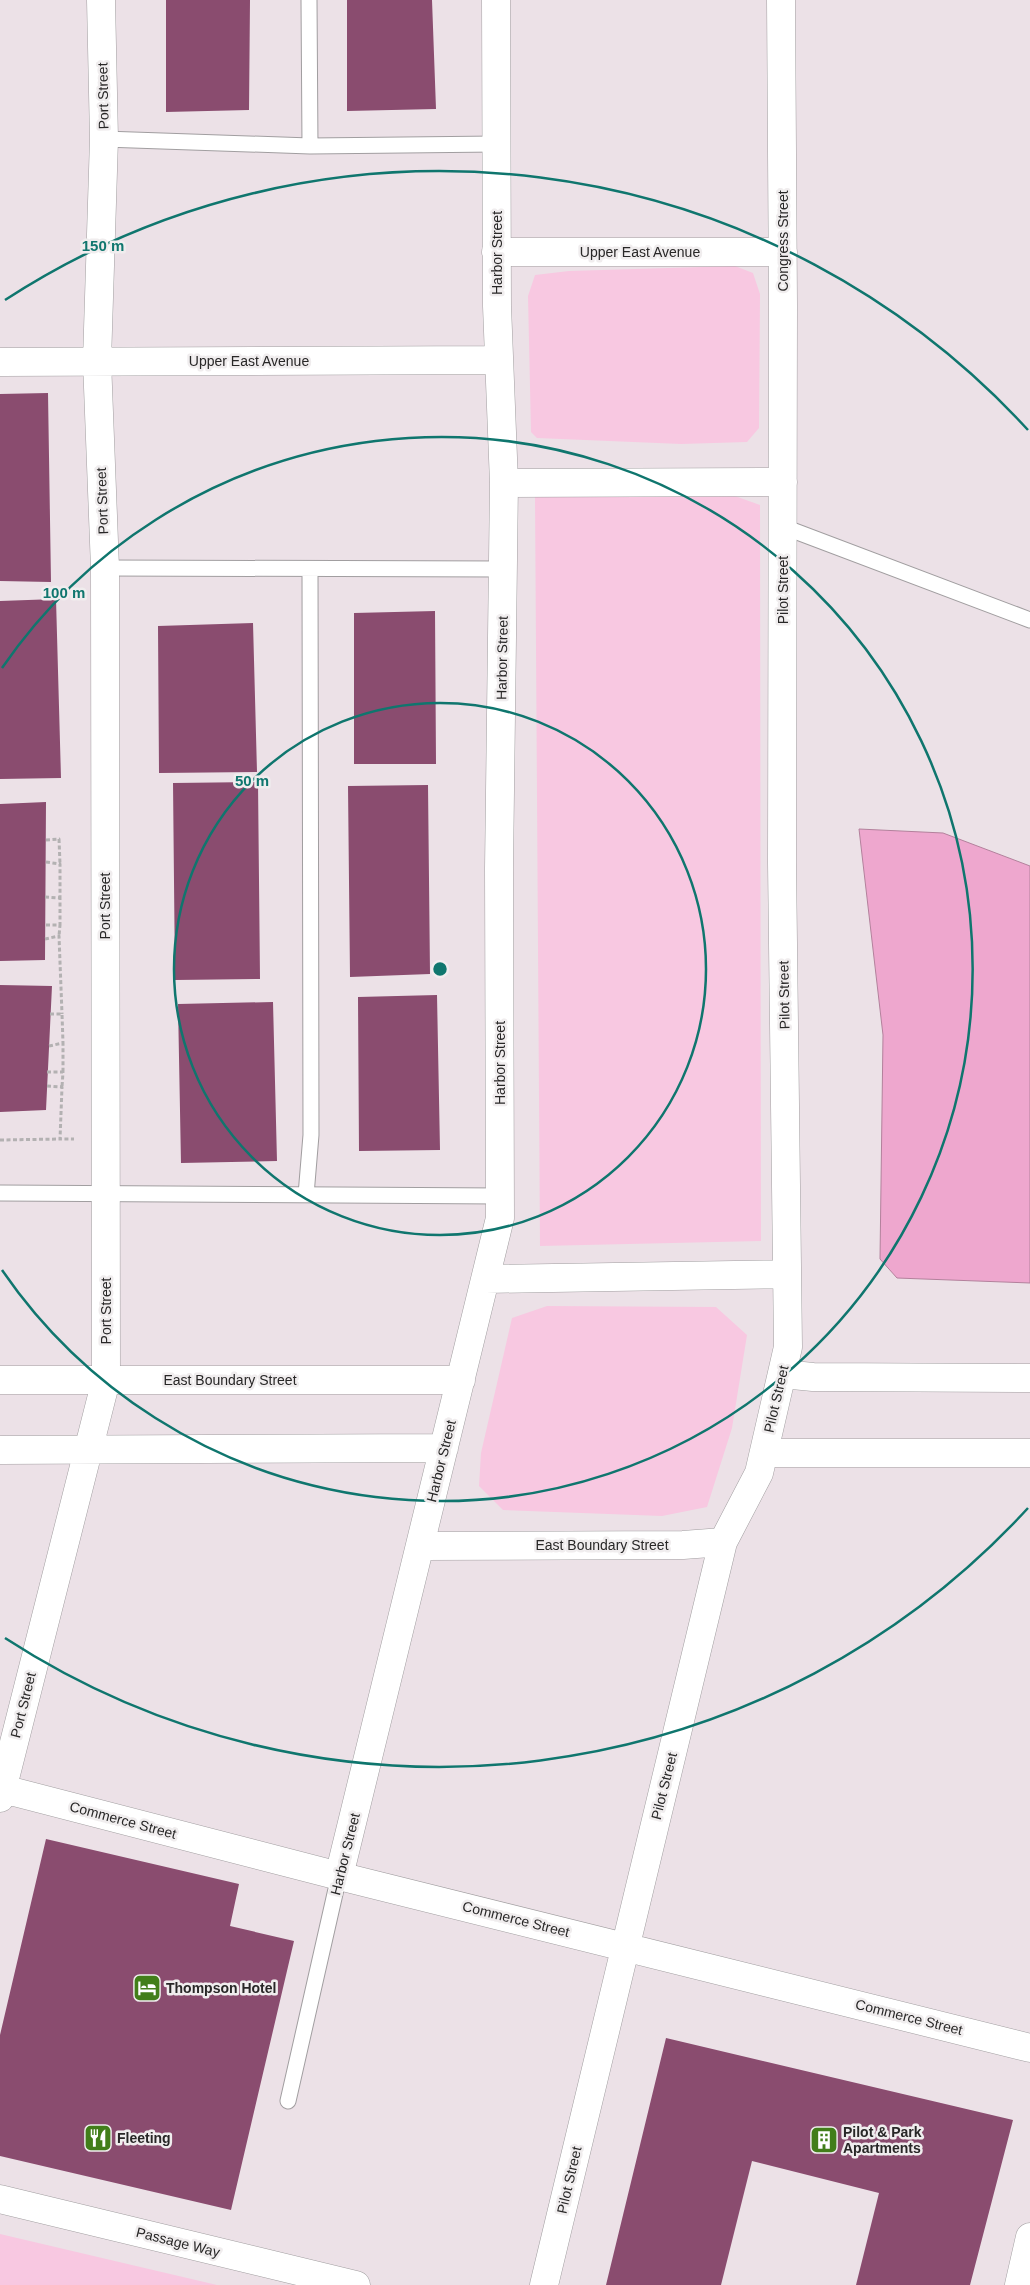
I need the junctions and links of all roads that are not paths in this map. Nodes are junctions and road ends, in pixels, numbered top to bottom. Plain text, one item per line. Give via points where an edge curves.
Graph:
1 (101, 0) edge
2 (309, 0) edge
3 (496, 0) edge
4 (781, 0) edge
5 (104, 139) junction
6 (497, 144) junction
7 (310, 146) junction
8 (496, 252) junction
9 (783, 252) junction
10 (498, 360) junction
11 (0, 362) edge
12 (97, 362) junction
13 (504, 482) junction
14 (783, 482) junction
15 (784, 527) junction
16 (105, 568) junction
17 (310, 569) junction
18 (503, 569) junction
19 (1030, 620) edge
20 (0, 1193) edge
21 (105, 1194) junction
22 (306, 1195) junction
23 (500, 1196) junction
24 (787, 1274) junction
25 (486, 1279) junction
26 (782, 1374) junction
27 (1030, 1378) edge
28 (0, 1380) edge
29 (106, 1380) junction
30 (461, 1380) junction
31 (444, 1448) junction
32 (88, 1449) junction
33 (0, 1450) edge
34 (764, 1453) junction
35 (1030, 1453) edge
36 (723, 1542) junction
37 (420, 1546) junction
38 (1, 1794) edge
39 (339, 1876) junction
40 (625, 1946) junction
41 (1030, 2048) edge
42 (288, 2101) dead end
43 (0, 2199) edge
44 (1030, 2238) edge
45 (356, 2285) edge
46 (544, 2285) edge
47 (1019, 2285) edge

1 - 5 street, Port Street
2 - 7 lane
3 - 6 street, Harbor Street
4 - 9 street, Congress Street
5 - 7 lane
5 - 12 street, Port Street
6 - 7 lane
6 - 8 street, Harbor Street
8 - 9 street, Upper East Avenue
8 - 10 street, Harbor Street
9 - 14 street, Congress Street
10 - 12 street, Upper East Avenue
10 - 13 street, Harbor Street
11 - 12 street, Upper East Avenue
12 - 16 street, Port Street
13 - 14 street
13 - 18 street, Harbor Street
14 - 15 street, Pilot Street
15 - 19 lane
15 - 24 street, Pilot Street via 782,863
16 - 17 lane
16 - 21 street, Port Street
17 - 18 lane
17 - 22 lane via 311,1136
18 - 23 street, Harbor Street via 499,868
20 - 21 lane
21 - 22 lane
21 - 29 street, Port Street
22 - 23 lane
23 - 25 street, Harbor Street via 500,1218
24 - 25 street
24 - 26 street, Pilot Street via 788,1347
25 - 30 street, Harbor Street
26 - 27 street
26 - 34 street, Pilot Street
28 - 29 street, East Boundary Street
29 - 30 street, East Boundary Street
29 - 32 street, Port Street
30 - 31 street, Harbor Street
31 - 32 street
31 - 37 street, Harbor Street
32 - 33 street
32 - 38 street, Port Street
34 - 35 street
34 - 36 street, Pilot Street via 759,1473
36 - 37 street, East Boundary Street
36 - 40 street, Pilot Street
37 - 39 street, Harbor Street
38 - 39 street, Commerce Street
39 - 40 street, Commerce Street
39 - 42 lane, Harbor Street
40 - 41 street, Commerce Street
40 - 46 street, Pilot Street
43 - 45 street, Passage Way
44 - 47 street

